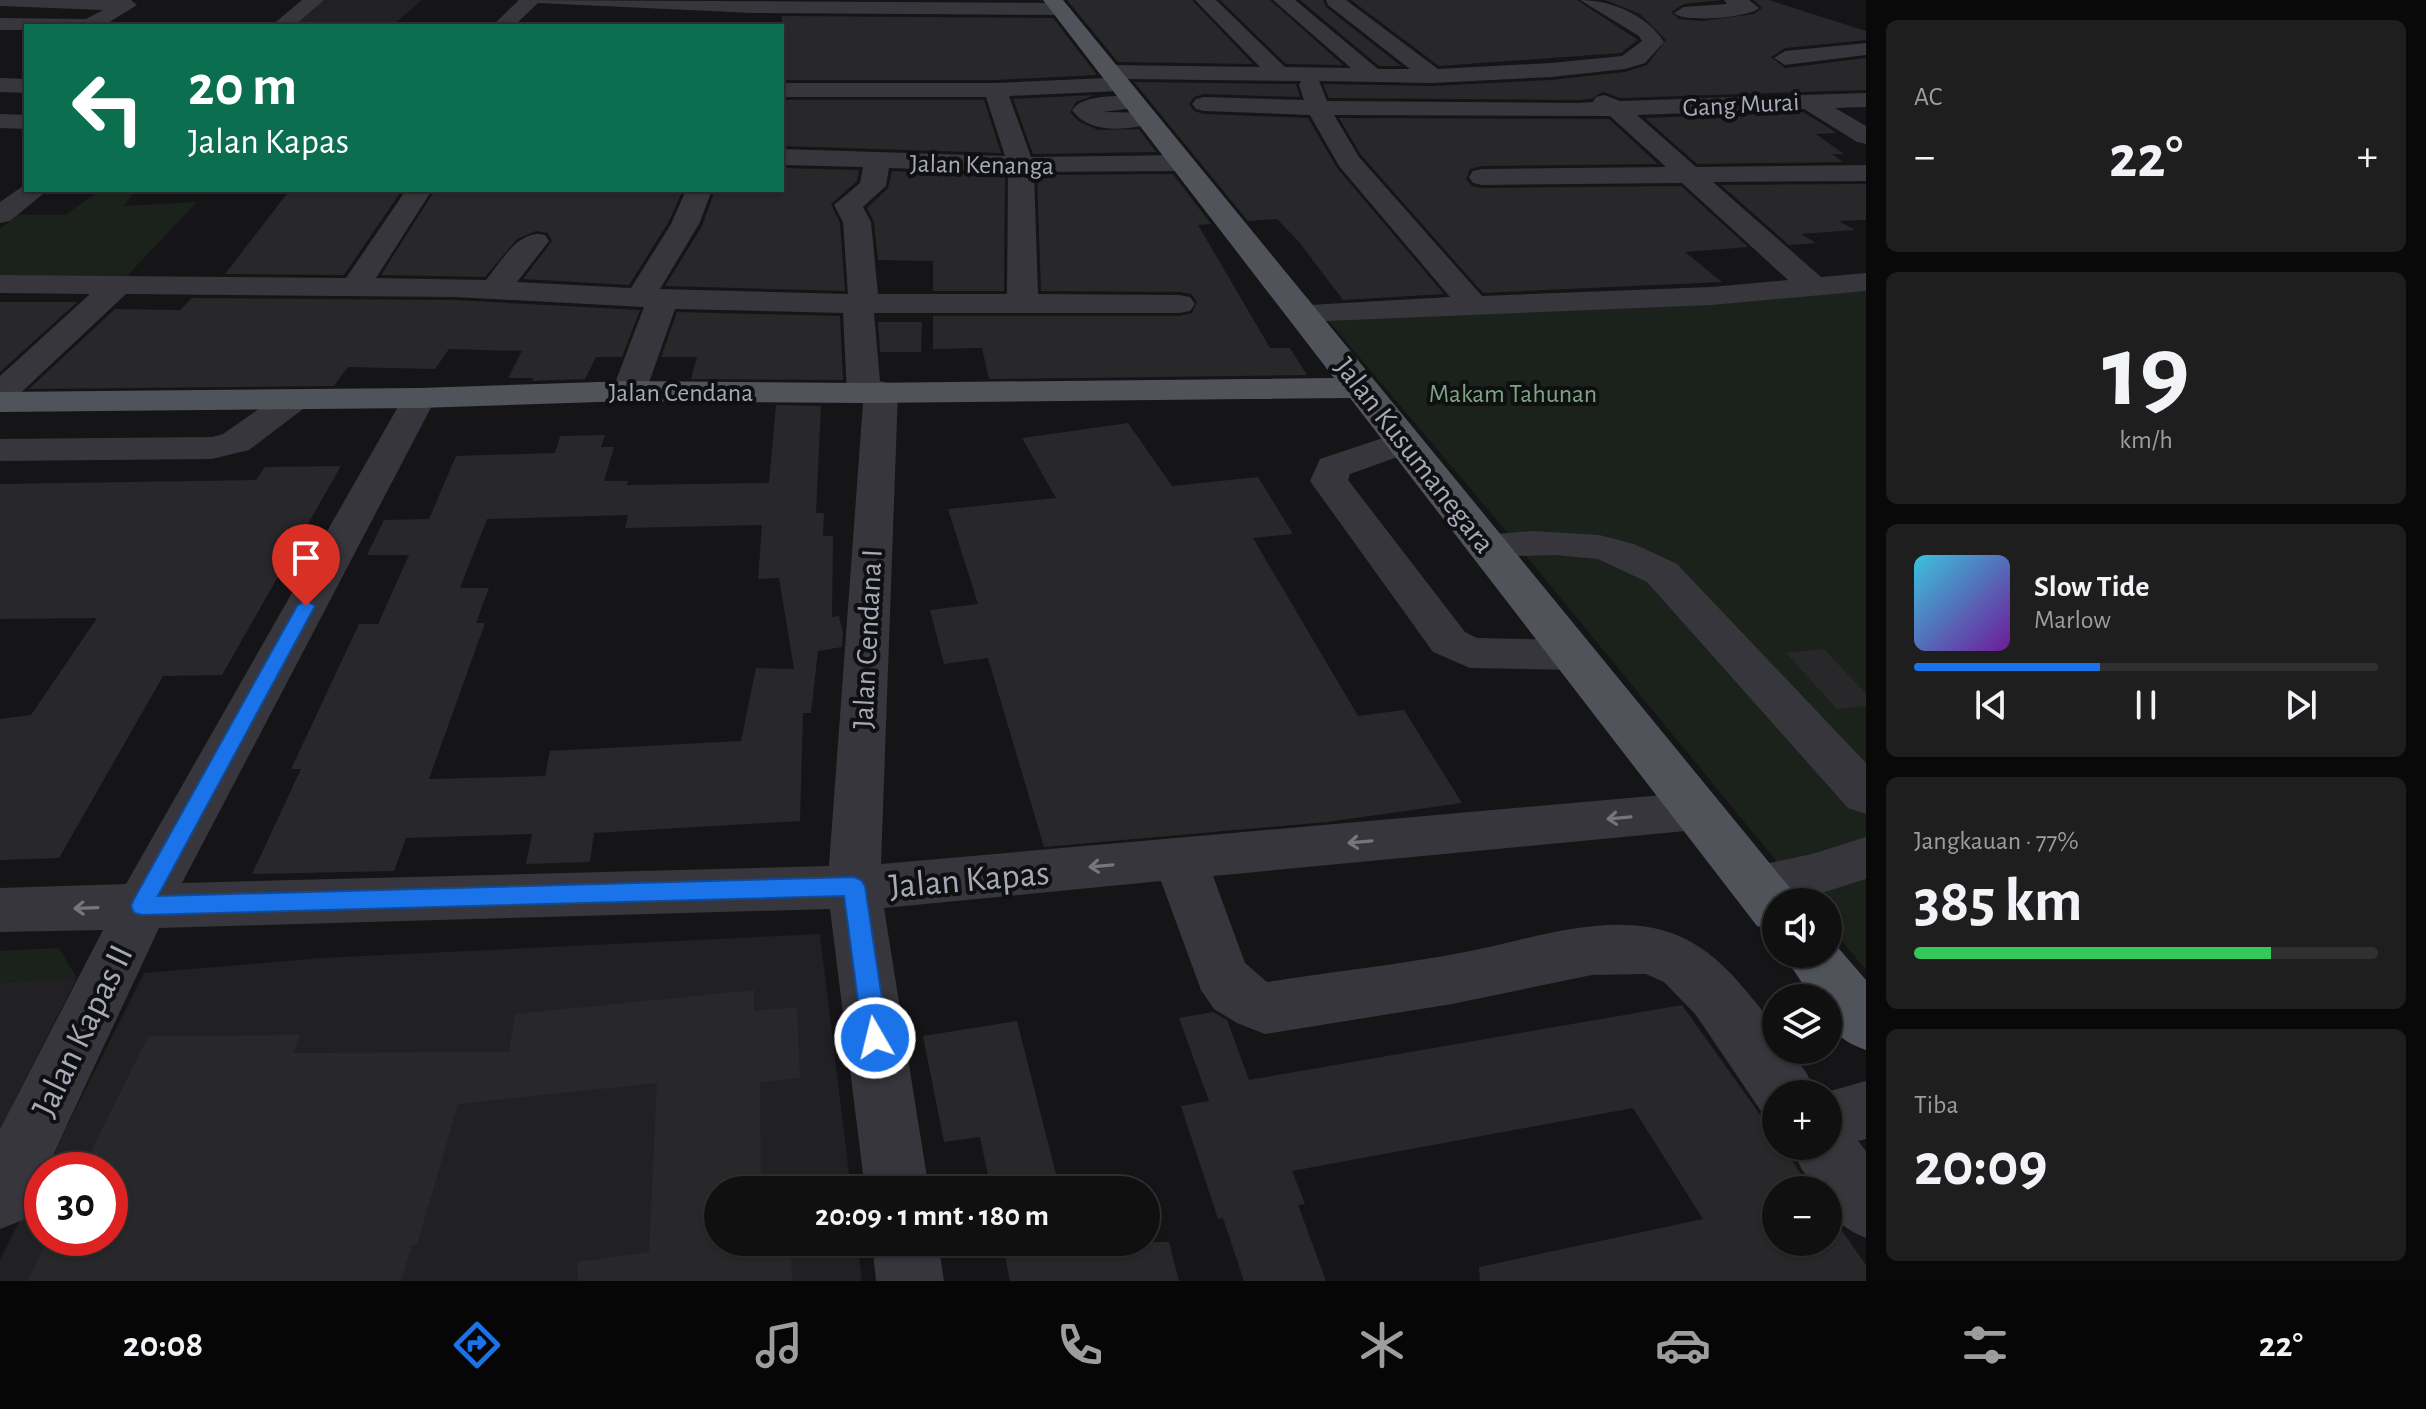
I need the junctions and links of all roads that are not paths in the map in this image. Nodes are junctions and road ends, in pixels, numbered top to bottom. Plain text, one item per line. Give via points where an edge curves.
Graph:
1 (0, 0) edge
2 (314, 0) edge
3 (530, 0) edge
4 (545, 0) edge
5 (1205, 0) edge
6 (1283, 0) edge
7 (1590, 0) edge
8 (1734, 0) edge
9 (1335, 1) edge
10 (1057, 5) edge
11 (1684, 13) dead end
12 (748, 17) edge
13 (0, 24) edge
14 (24, 24) edge
15 (92, 24) edge
16 (284, 24) edge
17 (504, 24) edge
18 (1839, 31) dead end
19 (0, 35) edge
20 (24, 35) edge
21 (1813, 36) dead end
22 (1866, 49) edge
23 (1785, 58) dead end
24 (1551, 70) junction
25 (1277, 72) junction
26 (1305, 72) junction
27 (1371, 74) junction
28 (1433, 76) junction
29 (997, 81) junction
30 (0, 85) edge
31 (24, 86) edge
32 (784, 90) edge
33 (1127, 94) junction
34 (1866, 100) edge
35 (1807, 101) junction
36 (1204, 104) dead end
37 (1318, 108) junction
38 (1617, 110) junction
39 (0, 121) edge
40 (24, 122) edge
41 (0, 135) edge
42 (24, 135) edge
43 (1866, 137) edge
44 (784, 157) edge
45 (877, 162) junction
46 (1183, 163) junction
47 (1021, 164) junction
48 (1831, 173) junction
49 (1866, 173) edge
50 (1687, 175) junction
51 (1482, 177) dead end
52 (32, 192) edge
53 (418, 192) edge
54 (698, 192) edge
55 (1866, 196) edge
56 (0, 215) edge
57 (535, 241) dead end
58 (1866, 282) edge
59 (0, 284) edge
60 (117, 286) junction
61 (1814, 287) junction
62 (354, 289) junction
63 (494, 290) junction
64 (651, 299) junction
65 (858, 304) junction
66 (1023, 304) junction
67 (1179, 304) dead end
68 (1474, 306) junction
69 (1302, 313) junction
70 (1362, 388) junction
71 (629, 391) junction
72 (872, 392) junction
73 (0, 394) edge
74 (419, 398) junction
75 (295, 399) junction
76 (0, 402) edge
77 (1404, 442) junction
78 (0, 450) edge
79 (1486, 545) junction
80 (1573, 655) junction
81 (1866, 795) edge
82 (1696, 811) junction
83 (1866, 858) edge
84 (1180, 859) junction
85 (854, 886) junction
86 (1786, 888) edge
87 (1762, 893) edge
88 (142, 906) junction
89 (0, 910) edge
90 (1822, 968) edge
91 (1866, 1024) edge
92 (1775, 1080) edge
93 (1866, 1110) edge
94 (1842, 1116) edge
95 (1833, 1160) edge
96 (895, 1176) edge
97 (0, 1197) edge
98 (1866, 1205) edge
99 (907, 1256) edge
100 (910, 1281) edge

1 - 15 street via 127,5
2 - 16 street
3 - 17 street
4 - 12 street
5 - 25 street
6 - 27 street
7 - 24 street via 1647,32 1653,42 1625,62
8 - 11 street via 1749,8
9 - 28 street
10 - 12 street
10 - 33 main road, Jalan Kusumanegara
13 - 14 street
18 - 21 street
19 - 20 street
22 - 23 street
24 - 28 street
24 - 38 street
25 - 26 street
25 - 33 street
26 - 27 street
26 - 37 street
27 - 28 street
29 - 32 street
29 - 33 street
29 - 47 street
30 - 31 street
33 - 46 main road, Jalan Kusumanegara
34 - 35 street, Gang Murai
35 - 38 street, Gang Murai
35 - 43 street
36 - 37 street, Gang Murai
37 - 38 street, Gang Murai
37 - 68 street via 1348,161
38 - 50 street
39 - 40 street
41 - 42 street
44 - 45 street, Jalan Kenanga
45 - 47 street, Jalan Kenanga
45 - 65 street, Jalan Cendana I via 873,186 848,205 862,250 865,290
46 - 47 street, Jalan Kenanga
46 - 69 main road, Jalan Kusumanegara
47 - 66 street
48 - 49 street
48 - 50 street
48 - 55 street
50 - 51 street
50 - 61 street
52 - 56 street
53 - 62 street
54 - 64 street
57 - 63 street
58 - 61 street
59 - 60 street
60 - 62 street
60 - 73 street
61 - 68 street
62 - 63 street
63 - 64 street
64 - 65 street
64 - 71 street
65 - 66 street
65 - 72 street, Jalan Cendana I
66 - 67 street
68 - 69 street
69 - 70 main road, Jalan Kusumanegara
70 - 72 main road, Jalan Cendana
70 - 77 main road, Jalan Kusumanegara
71 - 72 main road, Jalan Cendana
71 - 74 main road, Jalan Cendana
72 - 85 street, Jalan Cendana I
74 - 75 main road, Jalan Cendana
74 - 88 street, Jalan Kapas II
75 - 76 main road, Jalan Cendana
75 - 78 street via 236,442 212,448
77 - 79 main road, Jalan Kusumanegara
77 - 80 street via 1333,467 1329,481 1449,642 1470,653
79 - 80 main road, Jalan Kusumanegara
79 - 81 street via 1593,544 1644,561 1662,573
80 - 82 main road, Jalan Kusumanegara
82 -> 84 street, Jalan Kapas
82 - 87 main road, Jalan Kusumanegara
83 - 86 street
84 -> 85 street, Jalan Kapas
84 - 92 street via 1221,973 1245,1001 1265,1008 1632,949 1668,955 1698,976
85 - 88 street, Jalan Kapas
85 - 96 street, Jalan Cendana I
88 -> 89 street, Jalan Kapas
88 - 97 street, Jalan Kapas II
90 - 91 main road
93 - 94 street
95 - 98 street
99 - 100 street

